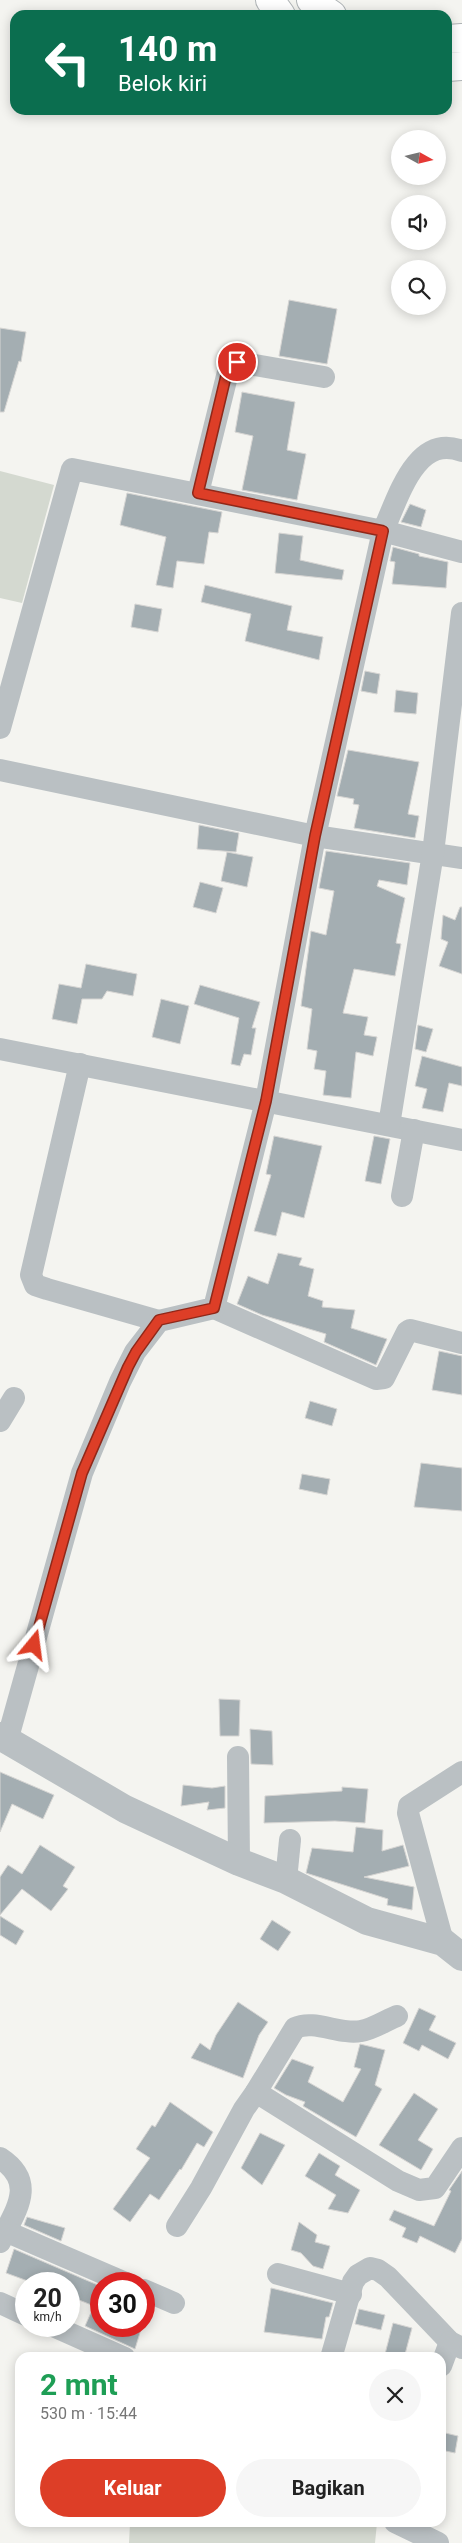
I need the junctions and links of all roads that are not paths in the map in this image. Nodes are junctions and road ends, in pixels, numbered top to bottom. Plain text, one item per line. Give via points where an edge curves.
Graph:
1 (311, 0) edge
2 (325, 10) edge
3 (324, 377) dead end
4 (462, 451) edge
5 (198, 493) junction
6 (383, 531) junction
7 (462, 552) edge
8 (462, 613) edge
9 (0, 728) edge
10 (0, 770) edge
11 (315, 836) junction
12 (433, 853) junction
13 (462, 858) edge
14 (0, 1049) edge
15 (80, 1064) junction
16 (266, 1101) junction
17 (389, 1125) junction
18 (414, 1130) junction
19 (462, 1140) edge
20 (402, 1196) dead end
21 (214, 1308) junction
22 (159, 1320) junction
23 (462, 1343) edge
24 (14, 1398) dead end
25 (0, 1421) edge
26 (4, 1738) edge
27 (238, 1757) dead end
28 (462, 1772) edge
29 (290, 1840) dead end
30 (239, 1862) junction
31 (286, 1880) junction
32 (453, 1949) edge
33 (397, 2016) dead end
34 (256, 2092) junction
35 (462, 2148) edge
36 (0, 2158) edge
37 (177, 2226) dead end
38 (2, 2237) edge
39 (96, 2272) edge
40 (278, 2274) dead end
41 (351, 2294) junction
42 (155, 2295) edge
43 (0, 2303) edge
44 (174, 2303) dead end
45 (15, 2310) edge
46 (78, 2337) edge
47 (456, 2345) edge
48 (112, 2352) edge
49 (333, 2352) edge
50 (446, 2359) edge
51 (405, 2527) edge
52 (438, 2543) edge

1 - 2 highway
3 - 5 street via 250,362 237,362 229,368
4 - 6 street via 450,446 420,458
5 - 6 street
5 - 9 street via 72,469
6 - 7 street
6 - 11 street
8 - 12 street
10 - 11 street
11 - 12 street
11 - 16 street
12 - 13 street
12 - 17 street
14 - 15 street
15 - 16 street
15 - 22 street via 31,1276 35,1285
16 - 17 street
16 - 21 street
17 - 18 street
18 - 19 street
18 - 20 street
21 - 22 street
21 - 23 street via 376,1380 384,1378 406,1332 410,1330
22 - 26 street via 128,1367 82,1473
24 - 25 street
26 - 30 street via 125,1810
27 - 30 street
28 - 32 street via 410,1806 408,1813
29 - 31 street
30 - 31 street
31 - 32 street via 367,1920
33 - 34 street via 363,2031 302,2025 295,2028
34 - 35 street via 390,2176 419,2190 434,2188
34 - 37 street
36 - 38 street via 16,2171 20,2181 18,2204
38 - 39 street
40 - 41 street
41 - 47 street via 358,2275 370,2268 378,2270
41 - 49 street
42 - 44 street
43 - 45 street
46 - 48 street
47 - 50 street
51 - 52 street

